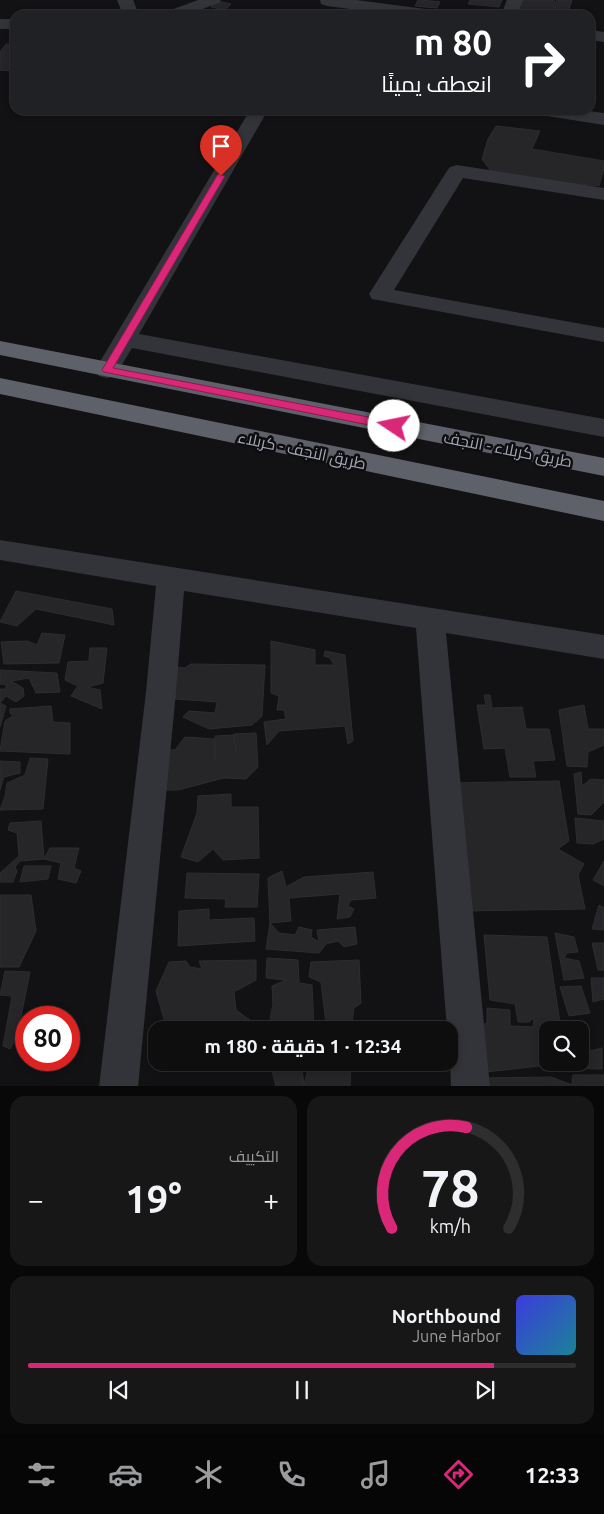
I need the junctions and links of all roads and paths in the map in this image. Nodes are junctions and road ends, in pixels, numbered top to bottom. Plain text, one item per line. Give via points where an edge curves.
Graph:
1 (213, 0) edge
2 (324, 5) edge
3 (408, 6) edge
4 (185, 10) edge
5 (256, 115) edge
6 (576, 115) edge
7 (604, 119) edge
8 (604, 194) edge
9 (604, 335) edge
10 (0, 338) edge
11 (125, 339) junction
12 (0, 348) edge
13 (107, 370) junction
14 (0, 386) edge
15 (0, 396) edge
16 (91, 406) junction
17 (604, 428) edge
18 (604, 467) edge
19 (604, 511) edge
20 (0, 550) edge
21 (171, 577) junction
22 (430, 618) junction
23 (604, 647) edge
24 (118, 1086) edge
25 (471, 1086) edge

1 - 4 street
2 - 3 street
5 - 11 street
6 - 7 street
8 - 9 street via 457,172 380,294
10 - 13 highway
11 - 13 street
11 - 17 street
12 - 13 highway, طريق کربلاء - النجف
13 - 18 highway, طريق کربلاء - النجف
14 - 16 highway, طريق النجف - کربلاء
15 - 16 highway
16 - 19 highway, طريق النجف - کربلاء
20 - 21 street
21 - 22 street
21 - 24 street
22 - 23 street
22 - 25 street

